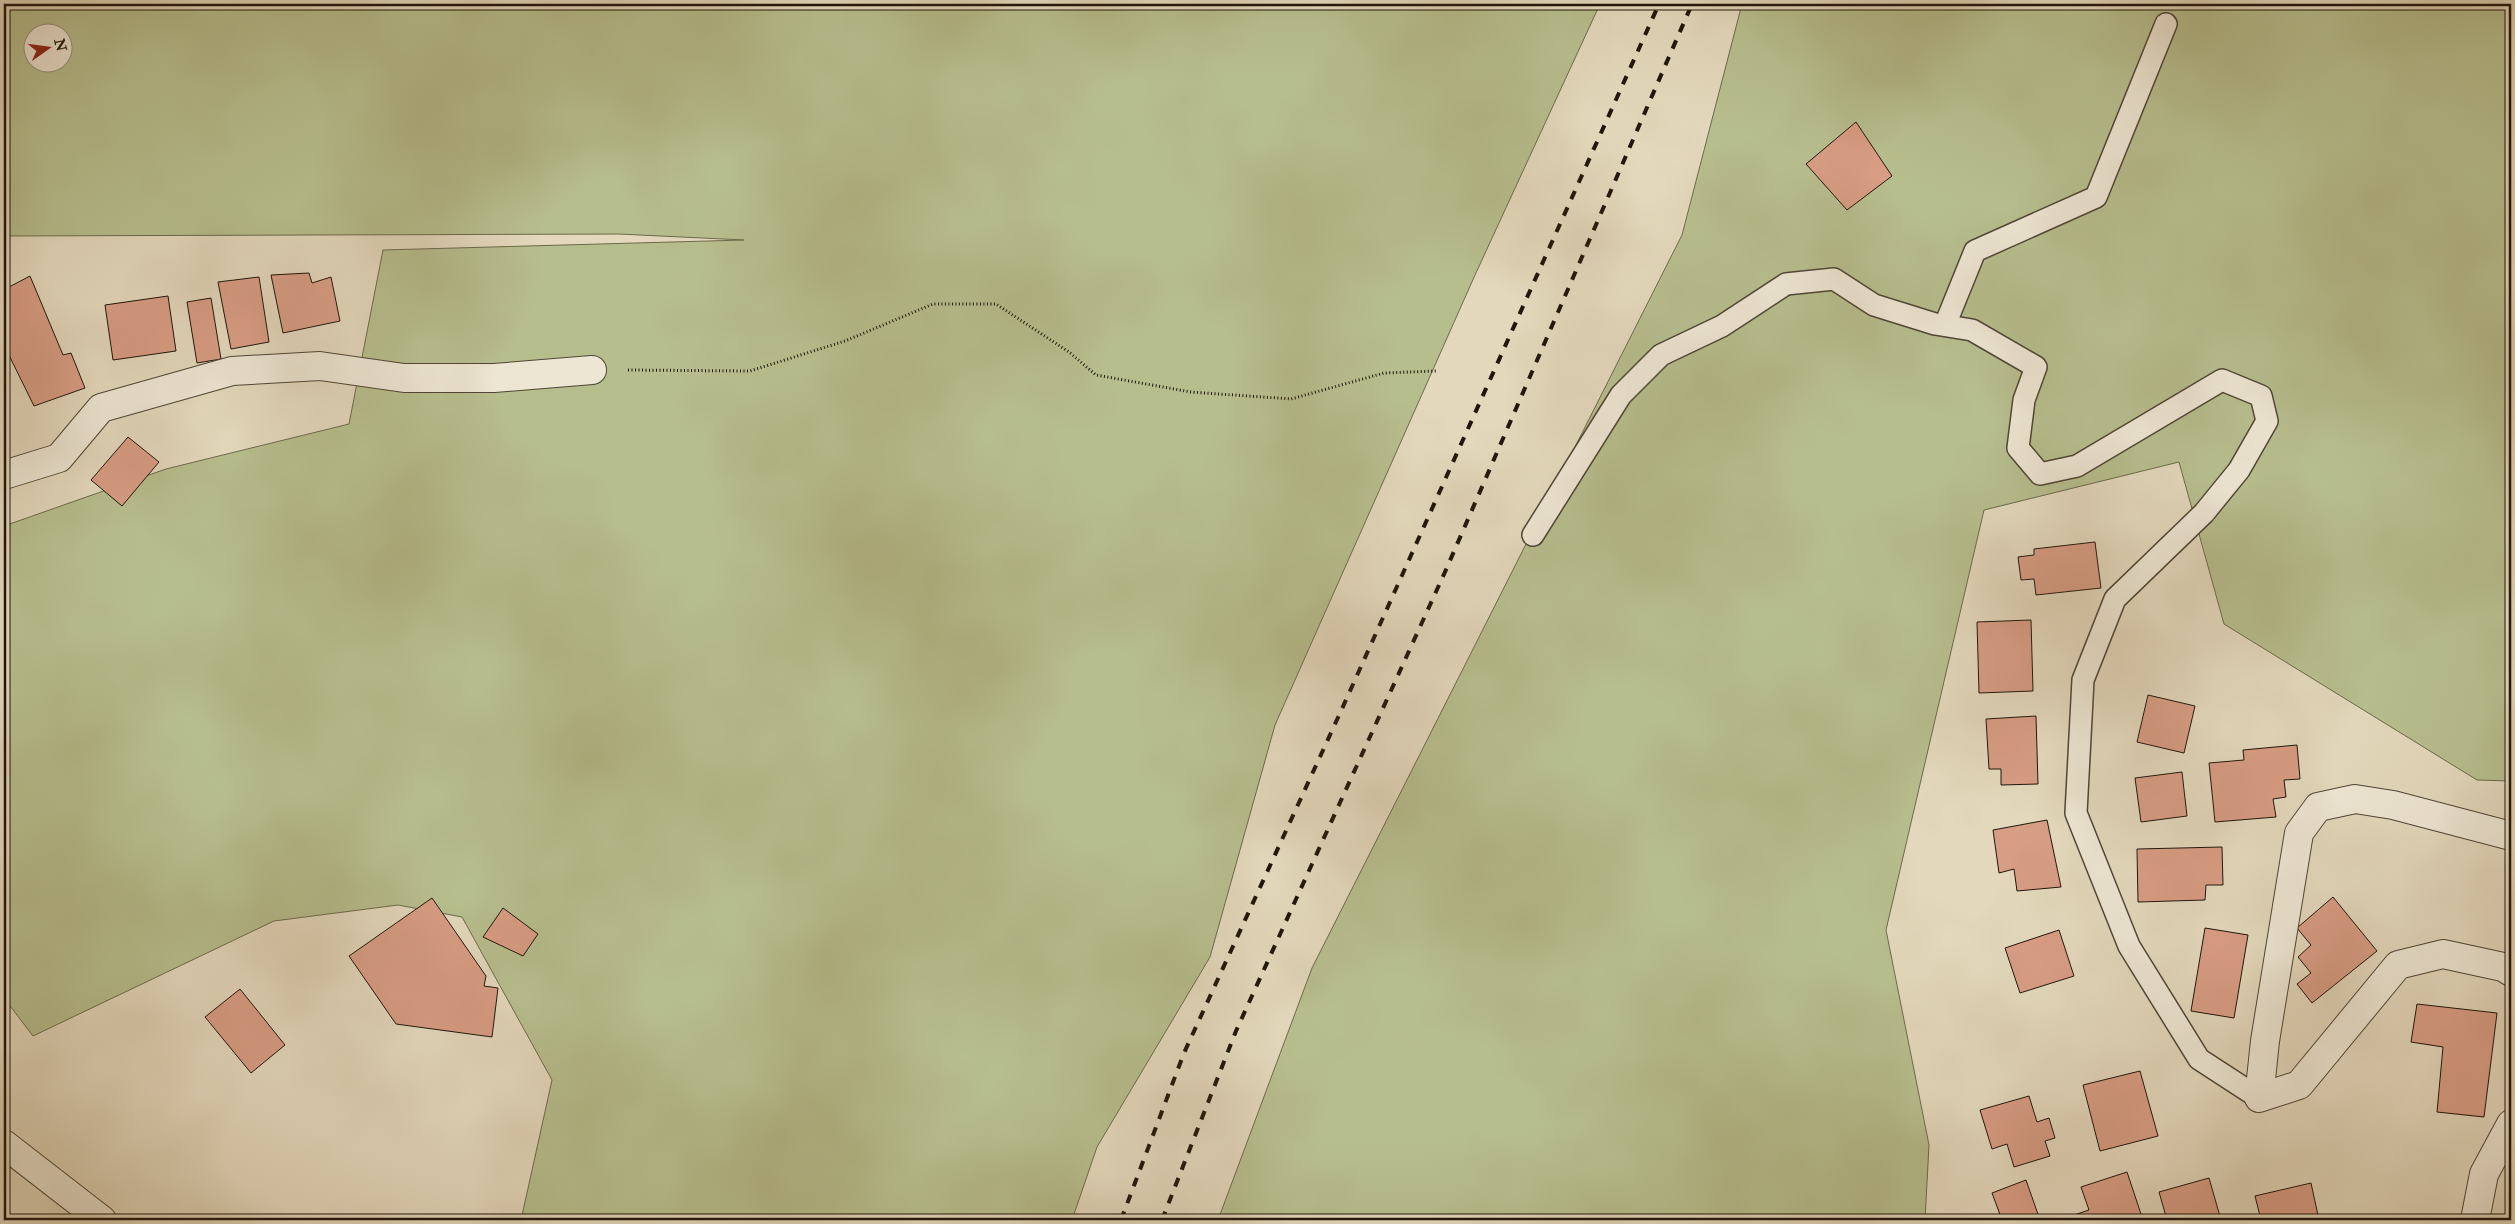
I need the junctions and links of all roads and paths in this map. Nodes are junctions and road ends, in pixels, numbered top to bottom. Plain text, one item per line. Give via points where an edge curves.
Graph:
1 (2166, 24) dead end
2 (1945, 325) junction
3 (592, 370) joint
4 (1437, 371) dead end
5 (4, 475) edge
6 (1533, 534) dead end
7 (2511, 836) edge
8 (2511, 972) edge
9 (2259, 1098) junction
10 (2511, 1124) edge
11 (4, 1144) edge
12 (102, 1220) edge
13 (2474, 1220) edge

1 - 2 lane via 2096,197 1975,251
2 - 6 lane via 1874,305 1834,279 1786,284 1722,326 1661,355 1622,395
2 - 9 lane via 1972,330 2036,367 2024,400 2018,448 2040,474 2077,466 2222,380 2261,396 2267,421 2240,470 2204,512 2115,599 2083,680 2076,812 2129,946 2198,1060
3 - 4 path via 750,371 845,341 933,304 996,304 1069,352 1096,375 1191,392 1291,399 1384,373
3 - 5 street via 494,378 404,378 320,366 232,370 101,408 59,458
7 - 9 street via 2393,805 2356,799 2318,807 2299,834 2264,1041
8 - 9 street via 2504,967 2443,954 2398,965 2299,1085
10 - 13 street via 2484,1174
11 - 12 street

